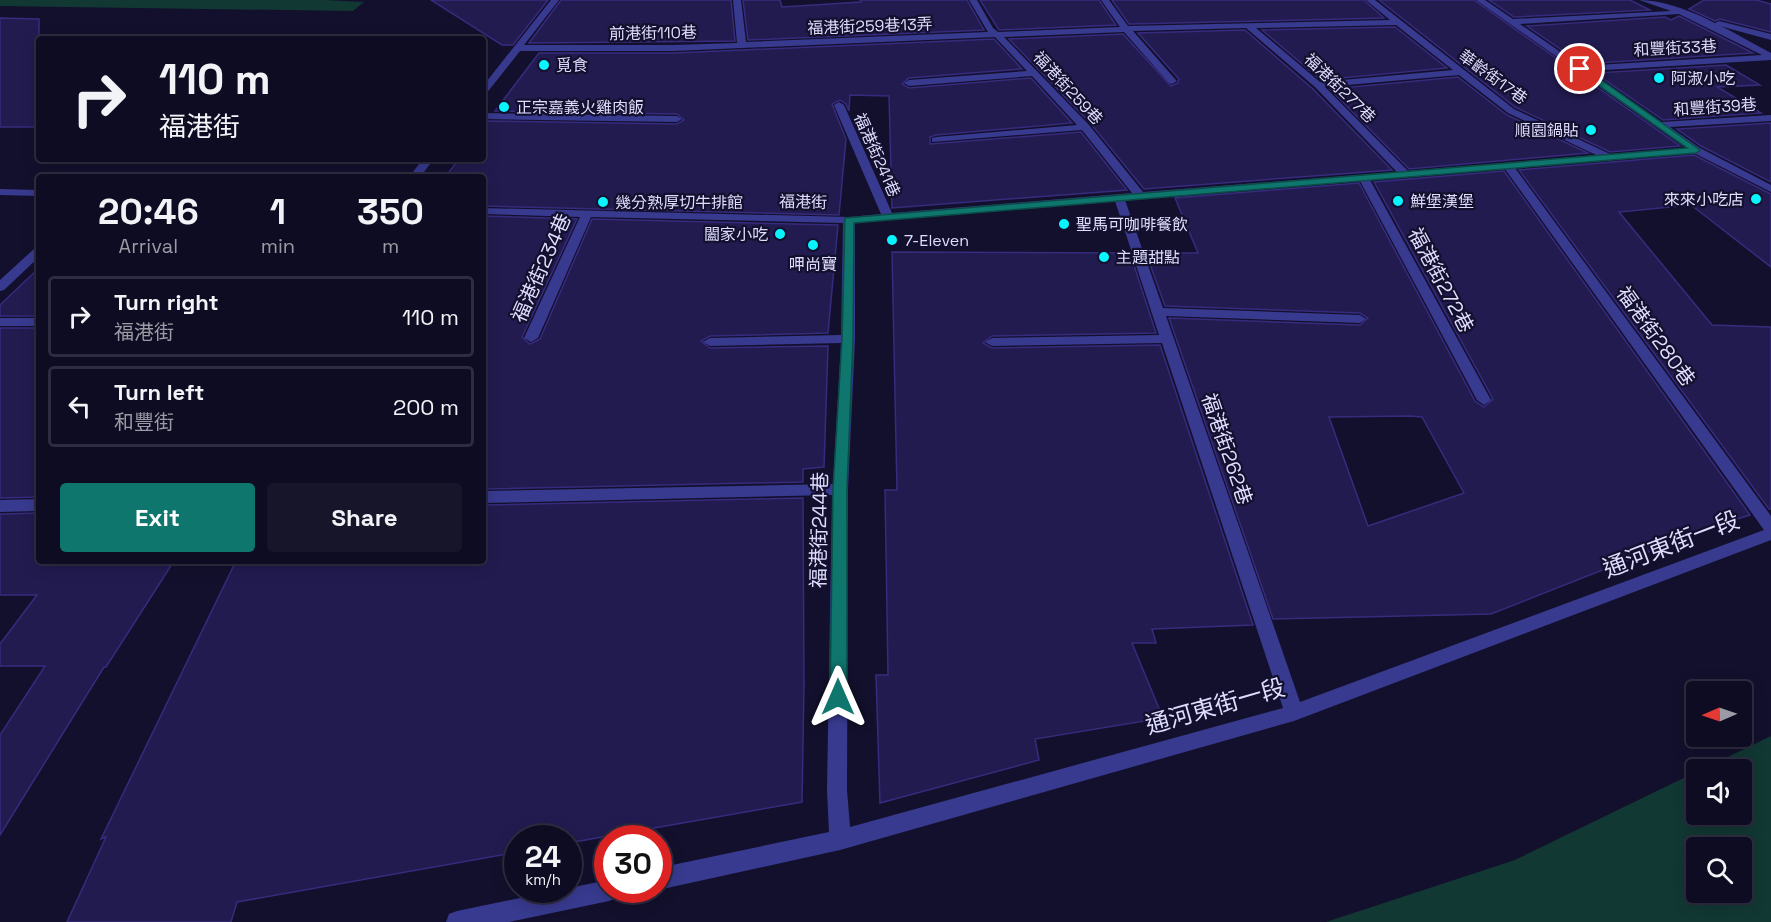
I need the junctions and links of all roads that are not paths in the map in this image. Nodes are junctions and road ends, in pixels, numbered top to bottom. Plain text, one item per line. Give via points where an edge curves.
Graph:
1 (555, 0) edge
2 (737, 0) edge
3 (973, 0) edge
4 (1105, 0) edge
5 (1370, 0) edge
6 (1480, 0) edge
7 (1643, 0) edge
8 (1678, 12) junction
9 (1690, 15) junction
10 (1397, 22) junction
11 (1512, 22) junction
12 (1248, 26) junction
13 (1126, 29) junction
14 (999, 36) junction
15 (1771, 36) edge
16 (741, 46) junction
17 (518, 48) junction
18 (1771, 57) edge
19 (1580, 69) junction
20 (1459, 72) junction
21 (1034, 73) junction
22 (1172, 81) dead end
23 (909, 83) dead end
24 (1318, 84) junction
25 (486, 88) edge
26 (839, 105) dead end
27 (486, 116) edge
28 (677, 119) dead end
29 (1769, 119) edge
30 (1660, 125) junction
31 (1085, 127) junction
32 (936, 140) dead end
33 (1696, 150) junction
34 (1610, 158) junction
35 (426, 162) edge
36 (1509, 167) junction
37 (416, 174) edge
38 (1406, 175) junction
39 (1364, 178) junction
40 (1771, 189) edge
41 (0, 192) edge
42 (36, 193) edge
43 (1141, 197) junction
44 (1119, 198) junction
45 (486, 210) edge
46 (587, 213) junction
47 (888, 217) junction
48 (849, 220) junction
49 (36, 254) edge
50 (0, 287) edge
51 (1158, 312) junction
52 (1360, 319) dead end
53 (0, 322) edge
54 (36, 322) edge
55 (531, 338) dead end
56 (848, 339) junction
57 (1168, 339) junction
58 (710, 342) dead end
59 (992, 342) dead end
60 (1484, 400) dead end
61 (840, 489) junction
62 (486, 496) edge
63 (36, 505) edge
64 (0, 506) edge
65 (1771, 528) edge
66 (1771, 534) edge
67 (1294, 713) junction
68 (840, 840) junction
69 (672, 876) edge
70 (594, 893) edge
71 (457, 922) edge

1 - 17 street
2 - 16 street
3 - 14 street, 福港街259巷 via 990,30
4 - 13 street
5 - 10 street, 華齡街17巷
6 - 11 street
7 - 8 street
8 - 9 street
8 - 11 street
9 - 15 street
9 - 18 street
10 - 12 street, 福港街259巷13弄
10 - 20 street, 華齡街17巷
11 - 19 street
12 - 13 street, 福港街259巷13弄
12 - 24 street, 福港街277巷
13 - 14 street, 福港街259巷13弄
13 - 22 street
14 - 16 street, 福港街259巷13弄
14 - 21 street, 福港街259巷
16 - 17 street, 前港街110巷
17 - 25 street
18 - 19 street, 和豐街33巷
19 - 30 street
20 - 24 street
20 - 34 street, 華齡街17巷 via 1511,111
21 - 23 street
21 - 31 street, 福港街259巷
24 - 38 street, 福港街277巷
26 - 47 street, 福港街241巷
27 - 28 street
29 - 30 street, 和豐街39巷
30 - 33 street
31 - 32 street
31 - 43 street, 福港街259巷
33 - 34 street, 福港街
33 - 40 street
34 - 36 street, 福港街
35 - 37 street
36 - 38 street, 福港街
36 - 65 street, 福港街280巷
38 - 39 street, 福港街
39 - 43 street, 福港街
39 - 60 street, 福港街272巷
41 - 42 street
43 - 44 street, 福港街
44 - 47 street, 福港街
44 - 51 street, 福港街262巷
45 - 46 street, 福港街
46 - 48 street, 福港街
46 - 55 street, 福港街234巷
47 - 48 street, 福港街
48 - 56 street, 福港街244巷
49 - 50 street
51 - 52 street
51 - 57 street, 福港街262巷
53 - 54 street
56 - 58 street
56 - 61 street, 福港街244巷
57 - 59 street
57 - 67 street, 福港街262巷
61 - 62 street
61 - 68 street, 福港街244巷 via 837,790
63 - 64 street
66 - 67 street, 通河東街一段
67 - 68 street, 通河東街一段
68 - 69 street, 通河東街一段
70 - 71 street

